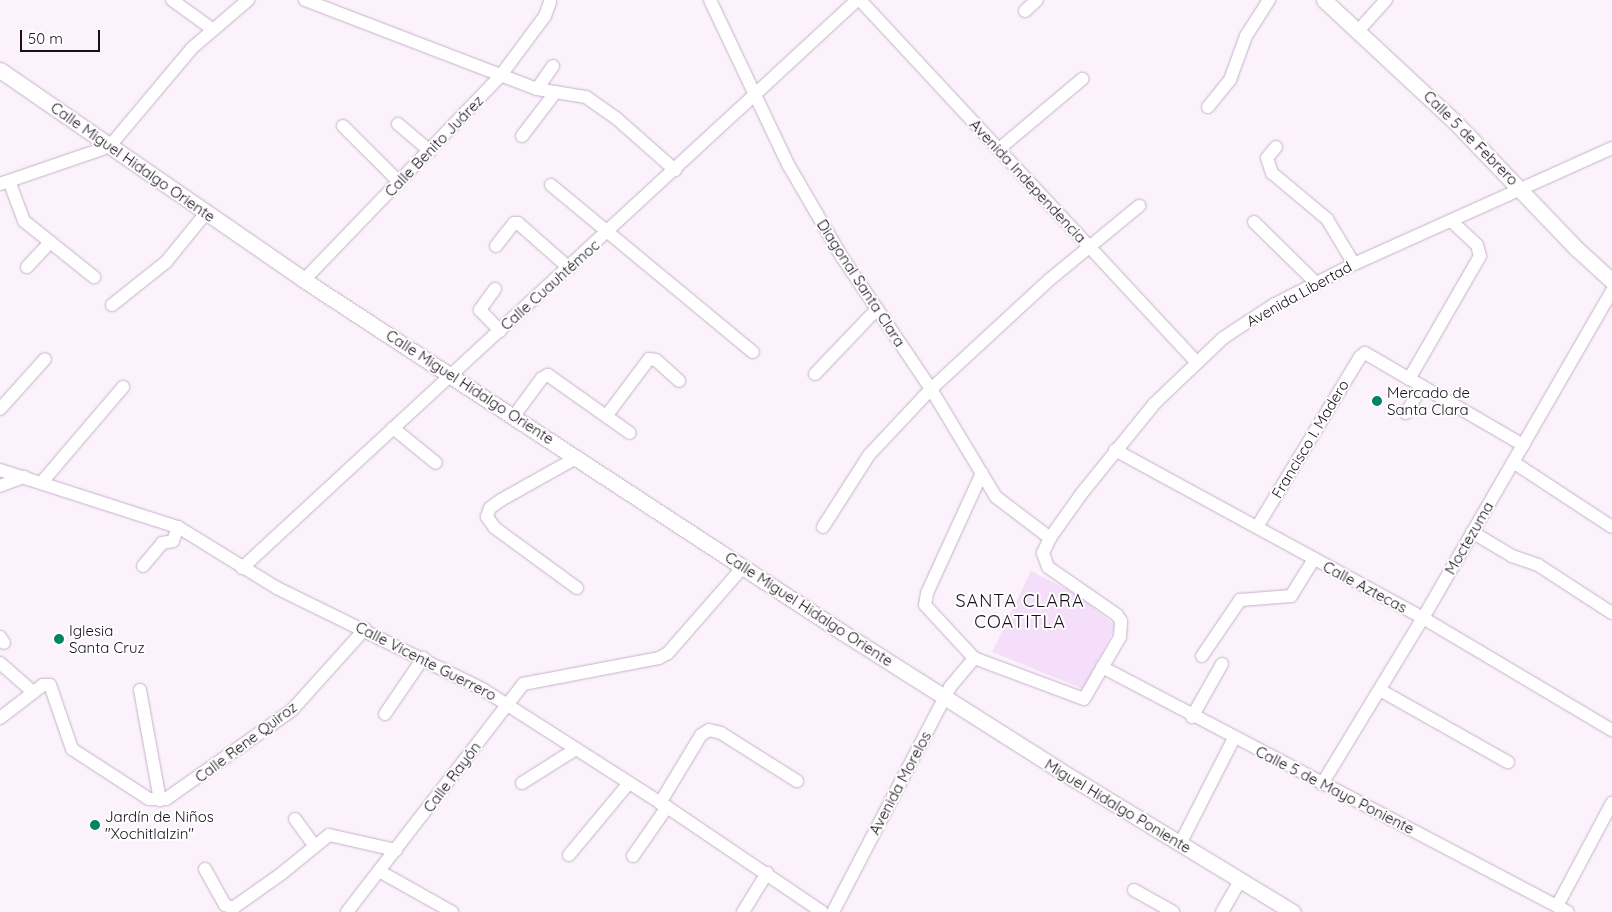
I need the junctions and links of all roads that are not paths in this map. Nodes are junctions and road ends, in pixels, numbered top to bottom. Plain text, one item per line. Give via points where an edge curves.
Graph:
1 (172, 0) edge
2 (248, 0) edge
3 (305, 0) edge
4 (710, 0) edge
5 (859, 0) edge
6 (1036, 0) edge
7 (1269, 0) edge
8 (1324, 0) edge
9 (1386, 0) edge
10 (550, 2) dead end
11 (1025, 10) dead end
12 (212, 29) junction
13 (1358, 31) junction
14 (553, 66) dead end
15 (0, 70) edge
16 (501, 75) junction
17 (1082, 79) dead end
18 (537, 90) junction
19 (555, 93) junction
20 (754, 97) junction
21 (1208, 107) dead end
22 (398, 124) dead end
23 (343, 126) dead end
24 (522, 136) dead end
25 (108, 145) junction
26 (1276, 147) dead end
27 (999, 149) junction
28 (1610, 150) edge
29 (430, 152) junction
30 (675, 170) junction
31 (5, 182) edge
32 (400, 182) junction
33 (550, 185) dead end
34 (1521, 188) junction
35 (1139, 206) dead end
36 (206, 213) junction
37 (1451, 221) junction
38 (1254, 222) dead end
39 (610, 231) junction
40 (50, 242) junction
41 (496, 246) dead end
42 (1088, 246) junction
43 (1354, 264) junction
44 (27, 267) dead end
45 (569, 268) junction
46 (94, 277) dead end
47 (304, 280) junction
48 (1612, 281) edge
49 (1316, 283) junction
50 (495, 289) dead end
51 (1612, 291) edge
52 (112, 305) dead end
53 (877, 309) junction
54 (500, 331) junction
55 (753, 352) dead end
56 (45, 359) dead end
57 (1196, 361) junction
58 (816, 374) dead end
59 (451, 375) junction
60 (1409, 379) junction
61 (679, 382) dead end
62 (1422, 386) junction
63 (123, 387) dead end
64 (931, 389) junction
65 (0, 409) edge
66 (1406, 413) dead end
67 (607, 415) junction
68 (514, 416) junction
69 (393, 428) junction
70 (630, 432) dead end
71 (1523, 445) junction
72 (1115, 450) junction
73 (578, 458) junction
74 (436, 462) dead end
75 (1513, 462) junction
76 (0, 470) edge
77 (982, 473) junction
78 (24, 477) junction
79 (42, 482) junction
80 (0, 486) edge
81 (1612, 526) edge
82 (178, 527) junction
83 (823, 527) dead end
84 (1257, 527) junction
85 (1472, 532) junction
86 (1050, 538) junction
87 (1314, 559) junction
88 (143, 566) dead end
89 (743, 567) junction
90 (242, 568) junction
91 (577, 588) dead end
92 (1612, 613) edge
93 (1423, 618) junction
94 (365, 629) junction
95 (1202, 656) dead end
96 (423, 658) junction
97 (974, 658) junction
98 (0, 663) edge
99 (1222, 664) dead end
100 (1102, 668) junction
101 (140, 690) dead end
102 (1380, 690) junction
103 (33, 692) junction
104 (945, 697) junction
105 (508, 704) junction
106 (385, 714) dead end
107 (1192, 717) junction
108 (0, 718) edge
109 (1612, 730) edge
110 (1234, 738) junction
111 (576, 749) junction
112 (1508, 762) dead end
113 (797, 781) dead end
114 (522, 783) dead end
115 (629, 783) junction
116 (1322, 784) junction
117 (160, 800) junction
118 (1612, 803) edge
119 (664, 805) junction
120 (295, 820) dead end
121 (1180, 844) junction
122 (314, 845) junction
123 (396, 850) junction
124 (569, 855) dead end
125 (633, 856) dead end
126 (205, 868) dead end
127 (379, 871) junction
128 (767, 873) junction
129 (1241, 879) junction
130 (1134, 890) dead end
131 (1274, 907) edge
132 (1563, 909) edge
133 (347, 912) edge
134 (452, 912) edge
135 (743, 912) edge
136 (822, 912) edge
137 (833, 912) edge
138 (1173, 912) edge
139 (1222, 912) edge
140 (1293, 912) edge

1 - 12 street
2 - 12 street
3 - 16 street
4 - 20 street, Diagonal Santa Clara
5 - 20 street, Calle Cuauhtémoc
5 - 27 street, Avenida Independencia
6 - 11 street
7 - 21 street via 1246,36 1230,80
8 - 13 street, Calle 5 de Febrero
9 - 13 street
10 - 16 street, Calle Benito Juárez via 545,16
12 - 25 street
13 - 34 street, Calle 5 de Febrero
14 - 18 street
15 - 25 street, Calle Miguel Hidalgo Oriente
16 - 18 street
16 - 29 street, Calle Benito Juárez
17 - 27 street
18 - 19 street
19 - 24 street
19 - 30 street via 581,95 592,100
20 - 30 street, Calle Cuauhtémoc
20 - 53 street, Diagonal Santa Clara via 815,213
22 - 29 street
23 - 32 street
25 - 31 street
25 - 36 street, Calle Miguel Hidalgo Oriente
26 - 43 street via 1267,158 1272,173 1327,219
27 - 42 street, Avenida Independencia
28 - 34 street, Avenida Libertad
29 - 32 street, Calle Benito Juárez
30 - 39 street, Calle Cuauhtémoc
31 - 40 street via 24,221
32 - 47 street, Calle Benito Juárez
33 - 39 street
34 - 37 street, Avenida Libertad
34 - 48 street, Calle 5 de Febrero via 1577,250
35 - 42 street
36 - 47 street, Calle Miguel Hidalgo Oriente
36 - 52 street via 166,262
37 - 43 street, Avenida Libertad
37 - 60 street via 1477,245 1480,256
38 - 49 street
39 - 45 street, Calle Cuauhtémoc
39 - 55 street
40 - 44 street
40 - 46 street
41 - 45 street via 514,223 518,223
42 - 57 street, Avenida Independencia
42 - 64 street
43 - 49 street, Avenida Libertad
45 - 54 street, Calle Cuauhtémoc
47 - 59 street, Calle Miguel Hidalgo Oriente
49 - 57 street, Avenida Libertad via 1250,319
50 - 54 street via 480,310
51 - 71 street, Moctezuma
53 - 58 street
53 - 64 street, Diagonal Santa Clara
54 - 59 street, Calle Cuauhtémoc
56 - 65 street
57 - 72 street, Avenida Libertad
59 - 68 street, Calle Miguel Hidalgo Oriente
59 - 69 street, Calle Cuauhtémoc
60 - 62 street
60 - 84 street, Francisco I. Madero via 1365,353 1360,357
61 - 67 street via 656,360 649,358
62 - 66 street
62 - 71 street
63 - 79 street
64 - 77 street, Diagonal Santa Clara
64 - 83 street via 869,455
67 - 68 street via 546,375
67 - 70 street
68 - 73 street, Calle Miguel Hidalgo Oriente
69 - 74 street
69 - 90 street, Calle Cuauhtémoc
71 - 75 street, Moctezuma
72 - 84 street, Calle Aztecas
72 - 86 street, Avenida Libertad
73 - 89 street, Calle Miguel Hidalgo Oriente
73 - 91 street via 501,500 490,508 487,517 495,528
75 - 81 street
75 - 85 street, Moctezuma
76 - 78 street, Calle Vicente Guerrero
77 - 86 street, Diagonal Santa Clara via 996,497
77 - 97 street via 924,602
78 - 79 street, Calle Vicente Guerrero
78 - 80 street
79 - 82 street, Calle Vicente Guerrero
82 - 88 street via 173,540 162,543
82 - 90 street, Calle Vicente Guerrero
84 - 87 street, Calle Aztecas
85 - 92 street via 1512,556 1538,565
85 - 93 street, Moctezuma
86 - 100 street, Avenida Libertad via 1043,558 1048,567 1121,621 1120,637
87 - 93 street, Calle Aztecas
87 - 95 street via 1291,596 1240,600
89 - 104 street, Calle Miguel Hidalgo Oriente
89 - 105 street, Calle Rayón via 668,653 659,658 531,680 517,689
90 - 94 street, Calle Vicente Guerrero
93 - 102 street, Moctezuma
93 - 109 street, Calle Aztecas
94 - 96 street, Calle Vicente Guerrero
94 - 117 street, Calle Rene Quiroz via 292,710 172,796
96 - 105 street, Calle Vicente Guerrero
96 - 106 street
97 - 100 street via 1018,672 1081,699 1086,697
97 - 104 street, Avenida Morelos
98 - 103 street
99 - 107 street
100 - 107 street, Calle 5 de Mayo Poniente
101 - 117 street
102 - 112 street
102 - 116 street, Moctezuma
103 - 108 street
103 - 117 street via 42,685 50,685 72,749 142,795
104 - 121 street, Miguel Hidalgo Poniente
104 - 137 street, Avenida Morelos
105 - 111 street, Calle Vicente Guerrero
105 - 123 street, Calle Rayón
107 - 110 street, Calle 5 de Mayo Poniente
110 - 116 street, Calle 5 de Mayo Poniente
110 - 121 street
111 - 114 street
111 - 115 street, Calle Vicente Guerrero
113 - 119 street via 721,733 709,730 701,735
115 - 119 street, Calle Vicente Guerrero
115 - 124 street
116 - 132 street, Calle 5 de Mayo Poniente
118 - 132 street
119 - 125 street
119 - 128 street, Calle Vicente Guerrero
120 - 122 street
121 - 129 street, Miguel Hidalgo Poniente
122 - 123 street via 334,835
122 - 126 street via 281,874 233,908 225,904
123 - 127 street, Calle Rayón
127 - 133 street, Calle Rayón
127 - 134 street
128 - 135 street
128 - 136 street, Calle Vicente Guerrero
129 - 131 street, Miguel Hidalgo Poniente
129 - 139 street
130 - 138 street
131 - 140 street, Miguel Hidalgo Poniente

